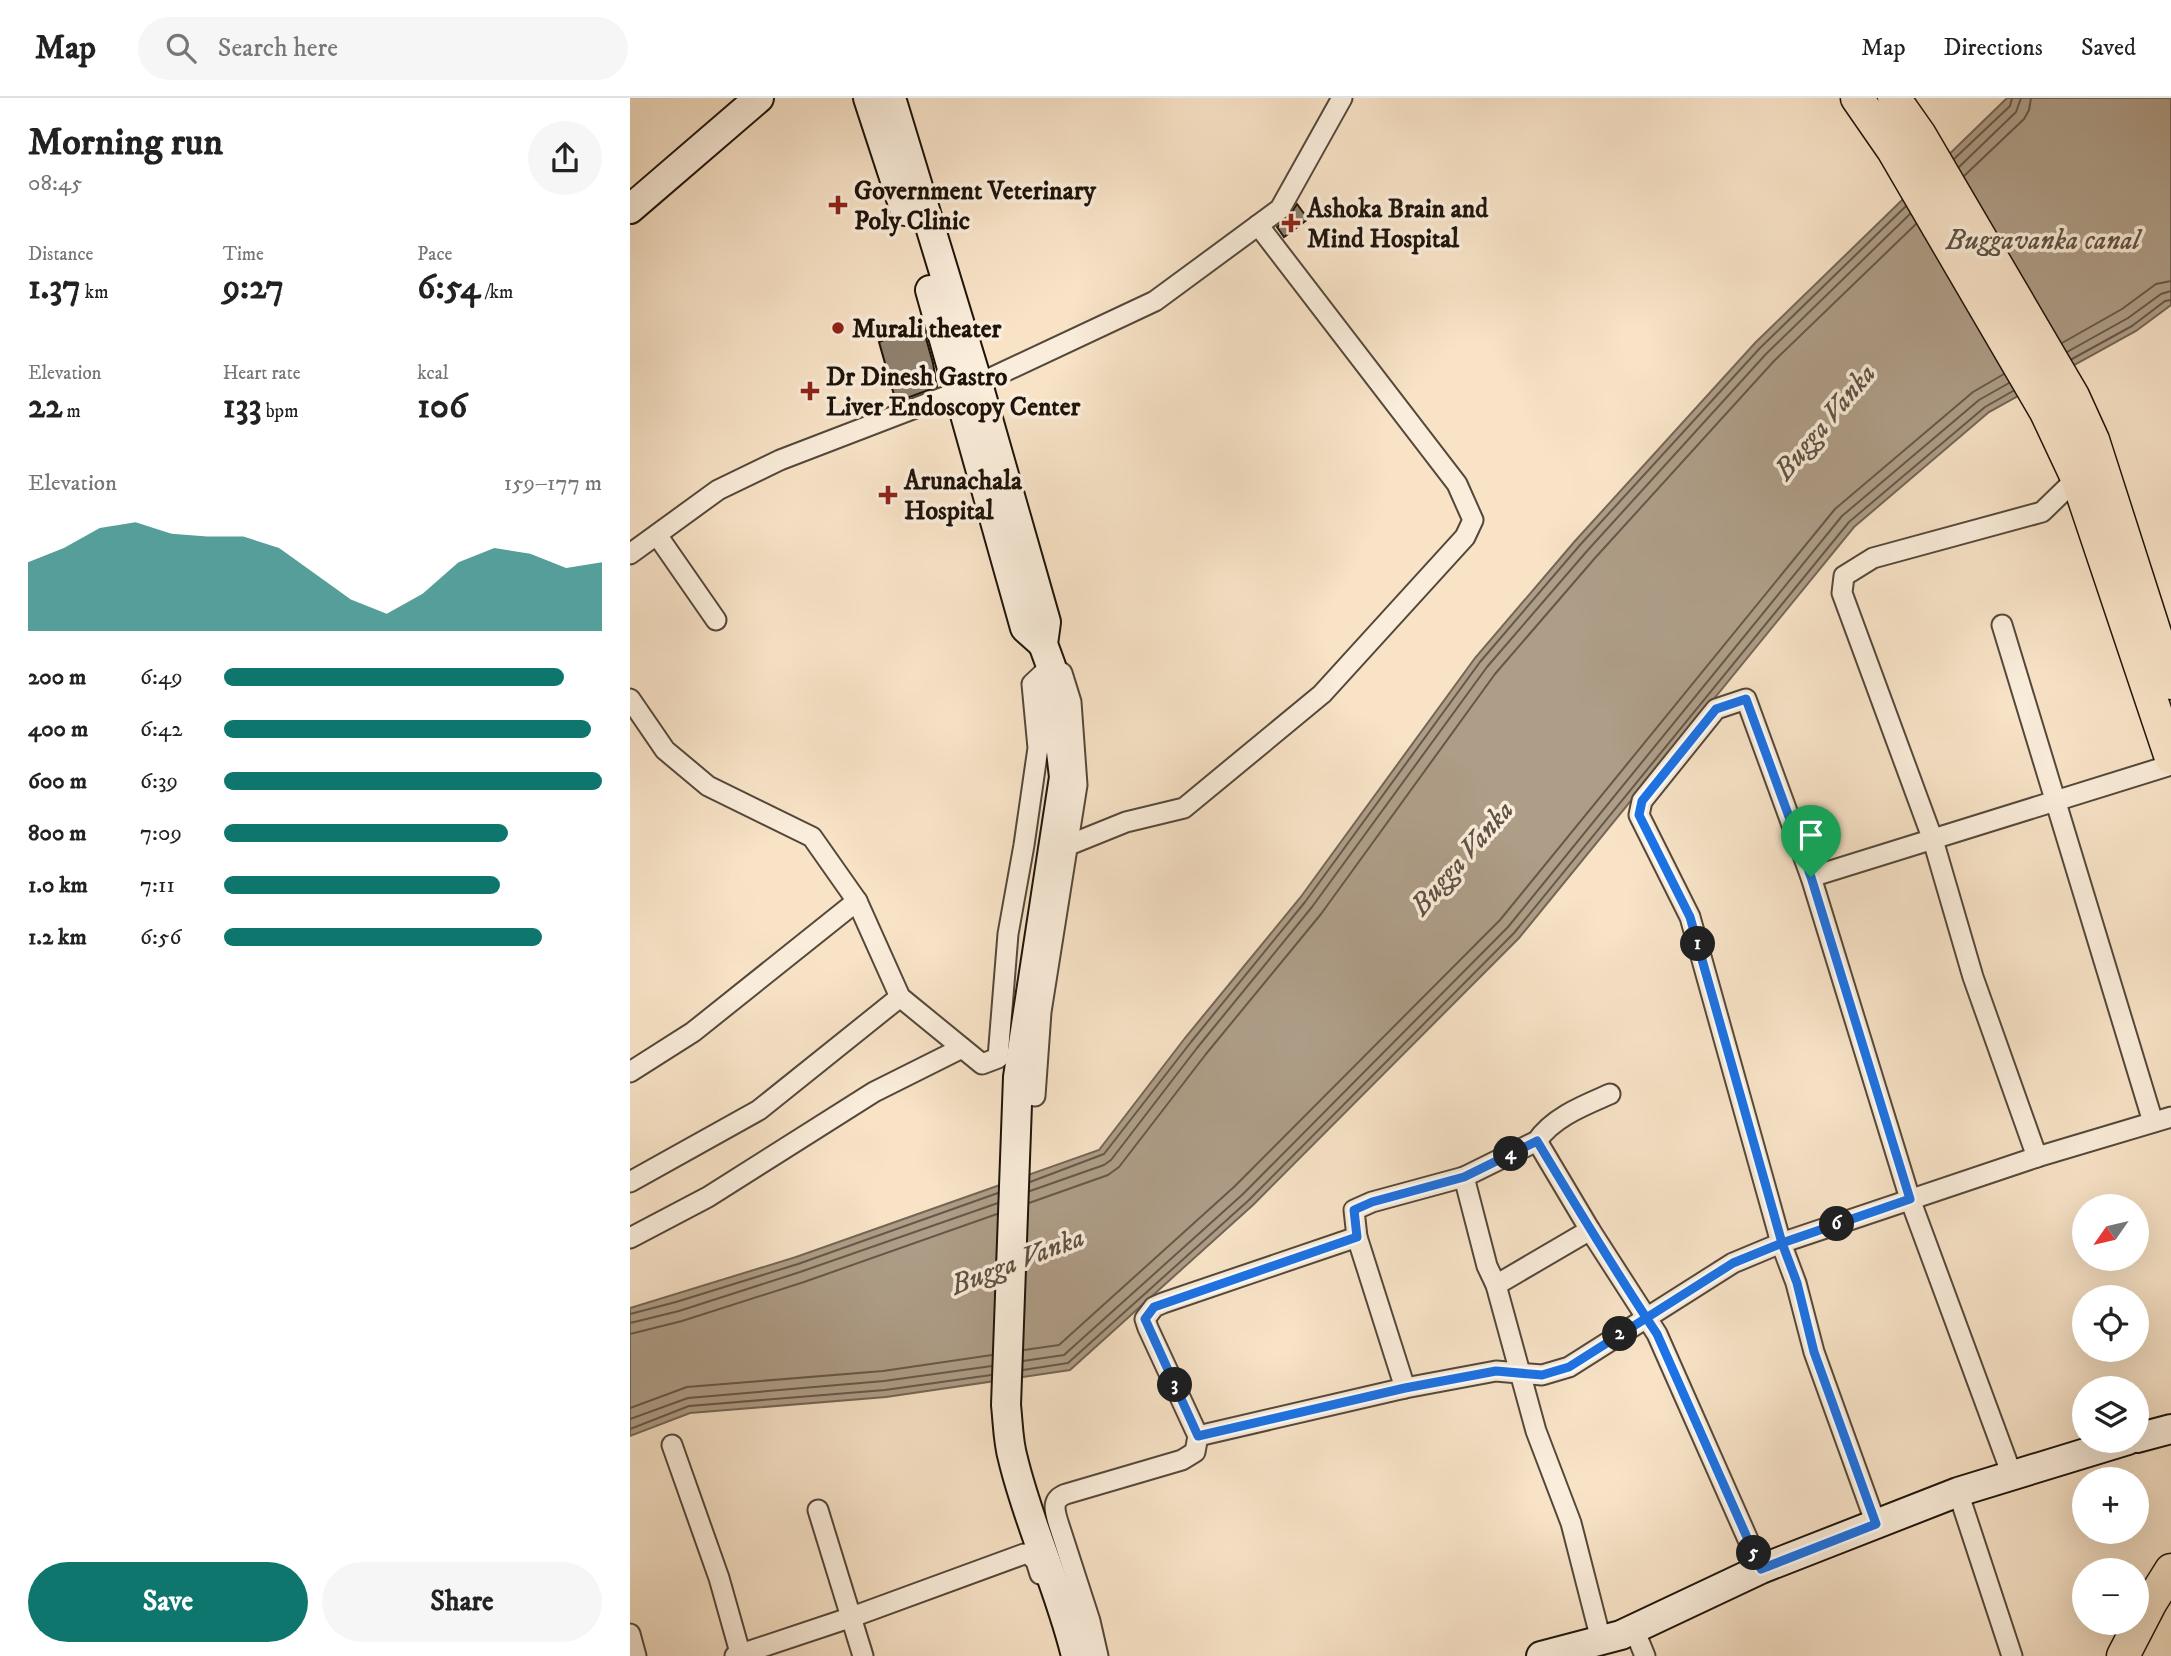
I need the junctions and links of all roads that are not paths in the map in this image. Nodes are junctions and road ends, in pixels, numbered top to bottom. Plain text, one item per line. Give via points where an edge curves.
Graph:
1 (733, 98) edge
2 (759, 98) edge
3 (868, 98) edge
4 (891, 98) edge
5 (1342, 98) edge
6 (1857, 98) edge
7 (1894, 98) edge
8 (630, 189) edge
9 (630, 209) edge
10 (1258, 225) junction
11 (969, 388) junction
12 (2077, 478) junction
13 (657, 535) junction
14 (630, 554) edge
15 (716, 620) dead end
16 (2003, 625) dead end
17 (1047, 655) junction
18 (2171, 683) edge
19 (630, 699) edge
20 (2171, 758) edge
21 (2171, 765) edge
22 (2056, 802) junction
23 (1933, 840) junction
24 (1069, 845) junction
25 (1811, 877) junction
26 (857, 901) junction
27 (900, 997) junction
28 (962, 1048) junction
29 (630, 1072) edge
30 (1027, 1086) junction
31 (1610, 1094) dead end
32 (2162, 1119) edge
33 (1537, 1141) junction
34 (2037, 1157) junction
35 (1464, 1177) junction
36 (630, 1182) edge
37 (1910, 1199) junction
38 (1590, 1230) junction
39 (1357, 1237) junction
40 (630, 1238) edge
41 (1782, 1243) junction
42 (1496, 1285) junction
43 (1646, 1317) junction
44 (1521, 1374) junction
45 (1405, 1388) junction
46 (2171, 1429) edge
47 (2149, 1435) edge
48 (1198, 1436) junction
49 (672, 1445) dead end
50 (2085, 1453) edge
51 (2012, 1475) junction
52 (1958, 1492) junction
53 (818, 1510) dead end
54 (1876, 1524) junction
55 (1761, 1569) junction
56 (2171, 1570) edge
57 (2171, 1610) edge
58 (852, 1617) junction
59 (1634, 1629) junction
60 (630, 1634) edge
61 (1601, 1640) junction
62 (739, 1655) edge
63 (636, 1656) edge
64 (863, 1656) edge
65 (1062, 1656) edge
66 (1076, 1656) edge
67 (1098, 1656) edge
68 (1541, 1656) edge
69 (1645, 1656) edge
70 (2012, 1656) edge
71 (2123, 1656) edge
72 (2147, 1656) edge

1 - 8 main road
2 - 9 main road
3 - 11 main road via 923,267
4 - 11 main road
5 - 10 street via 1280,209
6 - 12 main road via 1893,150 2046,412
7 - 18 main road via 2073,396 2093,440
10 - 11 street via 1155,302
10 - 24 street via 1457,484 1473,520 1465,537 1322,694 1184,808 1126,822
11 - 13 street via 780,460 718,490
11 - 17 main road via 1046,622
12 - 20 main road
12 - 23 street via 2042,512 1873,558 1844,576 1842,593
13 - 14 street
13 - 15 street
16 - 22 street
17 - 24 street via 1062,673 1072,702 1077,785
17 - 28 street via 1032,684 1038,748 1007,934 998,1058 982,1064
17 - 30 main road via 1065,777
19 - 26 street via 665,750 708,786 813,837
21 - 22 street
22 - 23 street
22 - 32 street
23 - 25 street
23 - 34 street via 1973,977
24 - 30 street
25 - 37 street
25 - 41 street via 1746,699 1716,709 1642,801 1639,815 1690,917
26 - 27 street
26 - 29 street via 693,1032
27 - 28 street
27 - 36 street via 760,1110
28 - 40 street via 874,1092 708,1197
30 - 66 main road via 1006,1405 1012,1457 1067,1616
31 - 33 street via 1580,1107 1544,1131
32 - 34 street
33 - 35 street
33 - 38 street
34 - 37 street
35 - 39 street via 1354,1210
35 - 42 street
37 - 41 street
37 - 51 street
38 - 42 street
38 - 43 street
39 - 45 street
39 - 48 street via 1163,1303 1148,1314 1148,1328
41 - 43 street via 1733,1263
41 - 54 street via 1814,1352
42 - 44 street
43 - 44 street via 1569,1367 1542,1375
43 - 55 street
44 - 45 street via 1496,1371
44 - 61 street via 1536,1431 1571,1523
45 - 48 street
46 - 47 main road
48 - 67 street via 1195,1452 1182,1460 1066,1494 1055,1502
49 - 62 street via 723,1590
50 - 51 main road
51 - 52 main road
52 - 54 main road
52 - 70 street
53 - 58 street
54 - 55 main road
55 - 59 main road
56 - 71 main road
57 - 72 main road
58 - 62 street
58 - 64 street
58 - 65 street via 1029,1554 1036,1561
59 - 61 main road
59 - 69 street
60 - 63 street
61 - 68 main road

